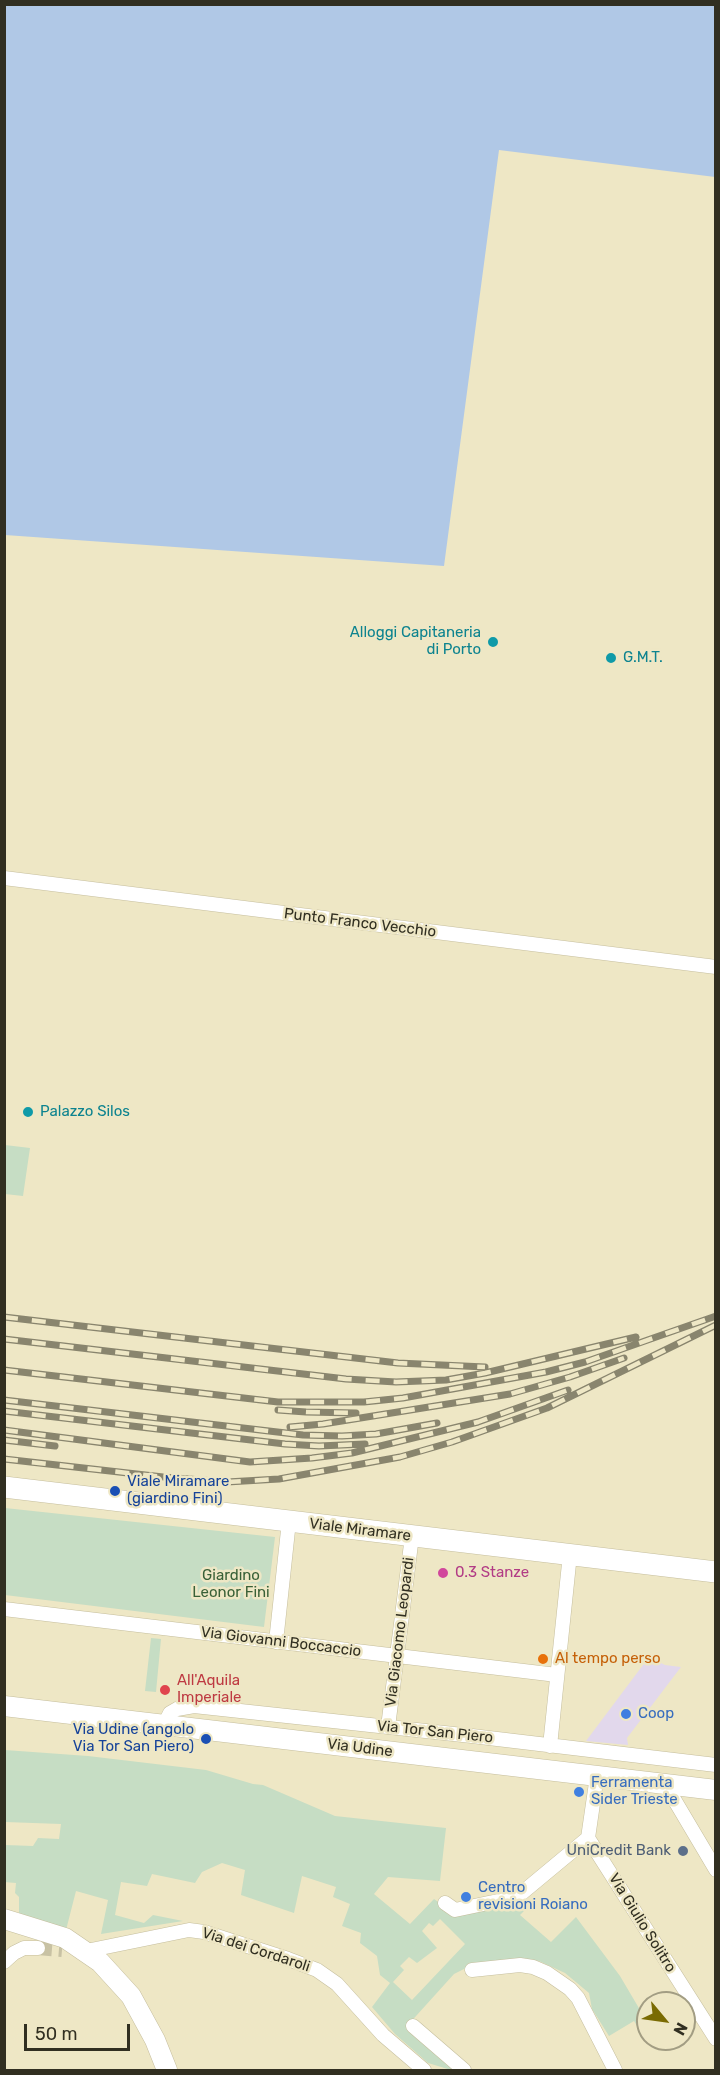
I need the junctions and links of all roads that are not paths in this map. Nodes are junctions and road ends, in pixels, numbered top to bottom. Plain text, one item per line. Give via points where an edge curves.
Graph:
1 (4, 878) edge
2 (716, 967) edge
3 (4, 1487) edge
4 (289, 1521) junction
5 (412, 1536) junction
6 (570, 1554) junction
7 (716, 1572) edge
8 (4, 1609) edge
9 (276, 1642) junction
10 (397, 1656) junction
11 (557, 1675) junction
12 (4, 1706) edge
13 (164, 1725) junction
14 (388, 1727) junction
15 (550, 1746) junction
16 (716, 1765) edge
17 (597, 1776) junction
18 (665, 1784) junction
19 (716, 1790) edge
20 (588, 1838) junction
21 (716, 1870) edge
22 (445, 1903) dead end
23 (4, 1918) edge
24 (72, 1947) junction
25 (38, 1948) tunnel mouth
26 (4, 1962) edge
27 (472, 1970) dead end
28 (413, 2026) dead end
29 (716, 2039) edge
30 (167, 2070) edge
31 (424, 2070) edge
32 (464, 2070) edge
33 (615, 2070) edge

1 - 2 street, Punto Franco Vecchio
3 - 4 main road, Viale Miramare
4 - 5 main road, Viale Miramare
4 - 9 street
5 - 6 main road, Viale Miramare
5 - 10 street, Via Giacomo Leopardi
6 - 7 main road, Viale Miramare
6 - 11 street
8 - 9 street, Via Giovanni Boccaccio
9 - 10 street, Via Giovanni Boccaccio
10 - 11 street, Via Giovanni Boccaccio
10 - 14 street, Via Giacomo Leopardi
11 - 15 street
12 - 13 main road, Via Udine
13 - 14 street, Via Tor San Piero via 170,1713 194,1706
13 - 17 main road, Via Udine
14 - 15 street, Via Tor San Piero
15 - 16 street, Via Tor San Piero
17 - 18 main road, Via Udine
17 - 20 street
18 - 19 main road, Via Udine
18 - 21 street
20 - 22 street via 517,1897 455,1910
20 - 29 street, Via Giulio Solitro
23 - 24 main road via 40,1929
24 - 30 main road via 116,1978 131,1996
24 - 31 street, Via dei Cordaroli via 189,1930 288,1959 318,1970 337,1984 383,2035
25 - 26 street via 24,1948
27 - 33 street via 533,1967 570,1989
28 - 32 street

